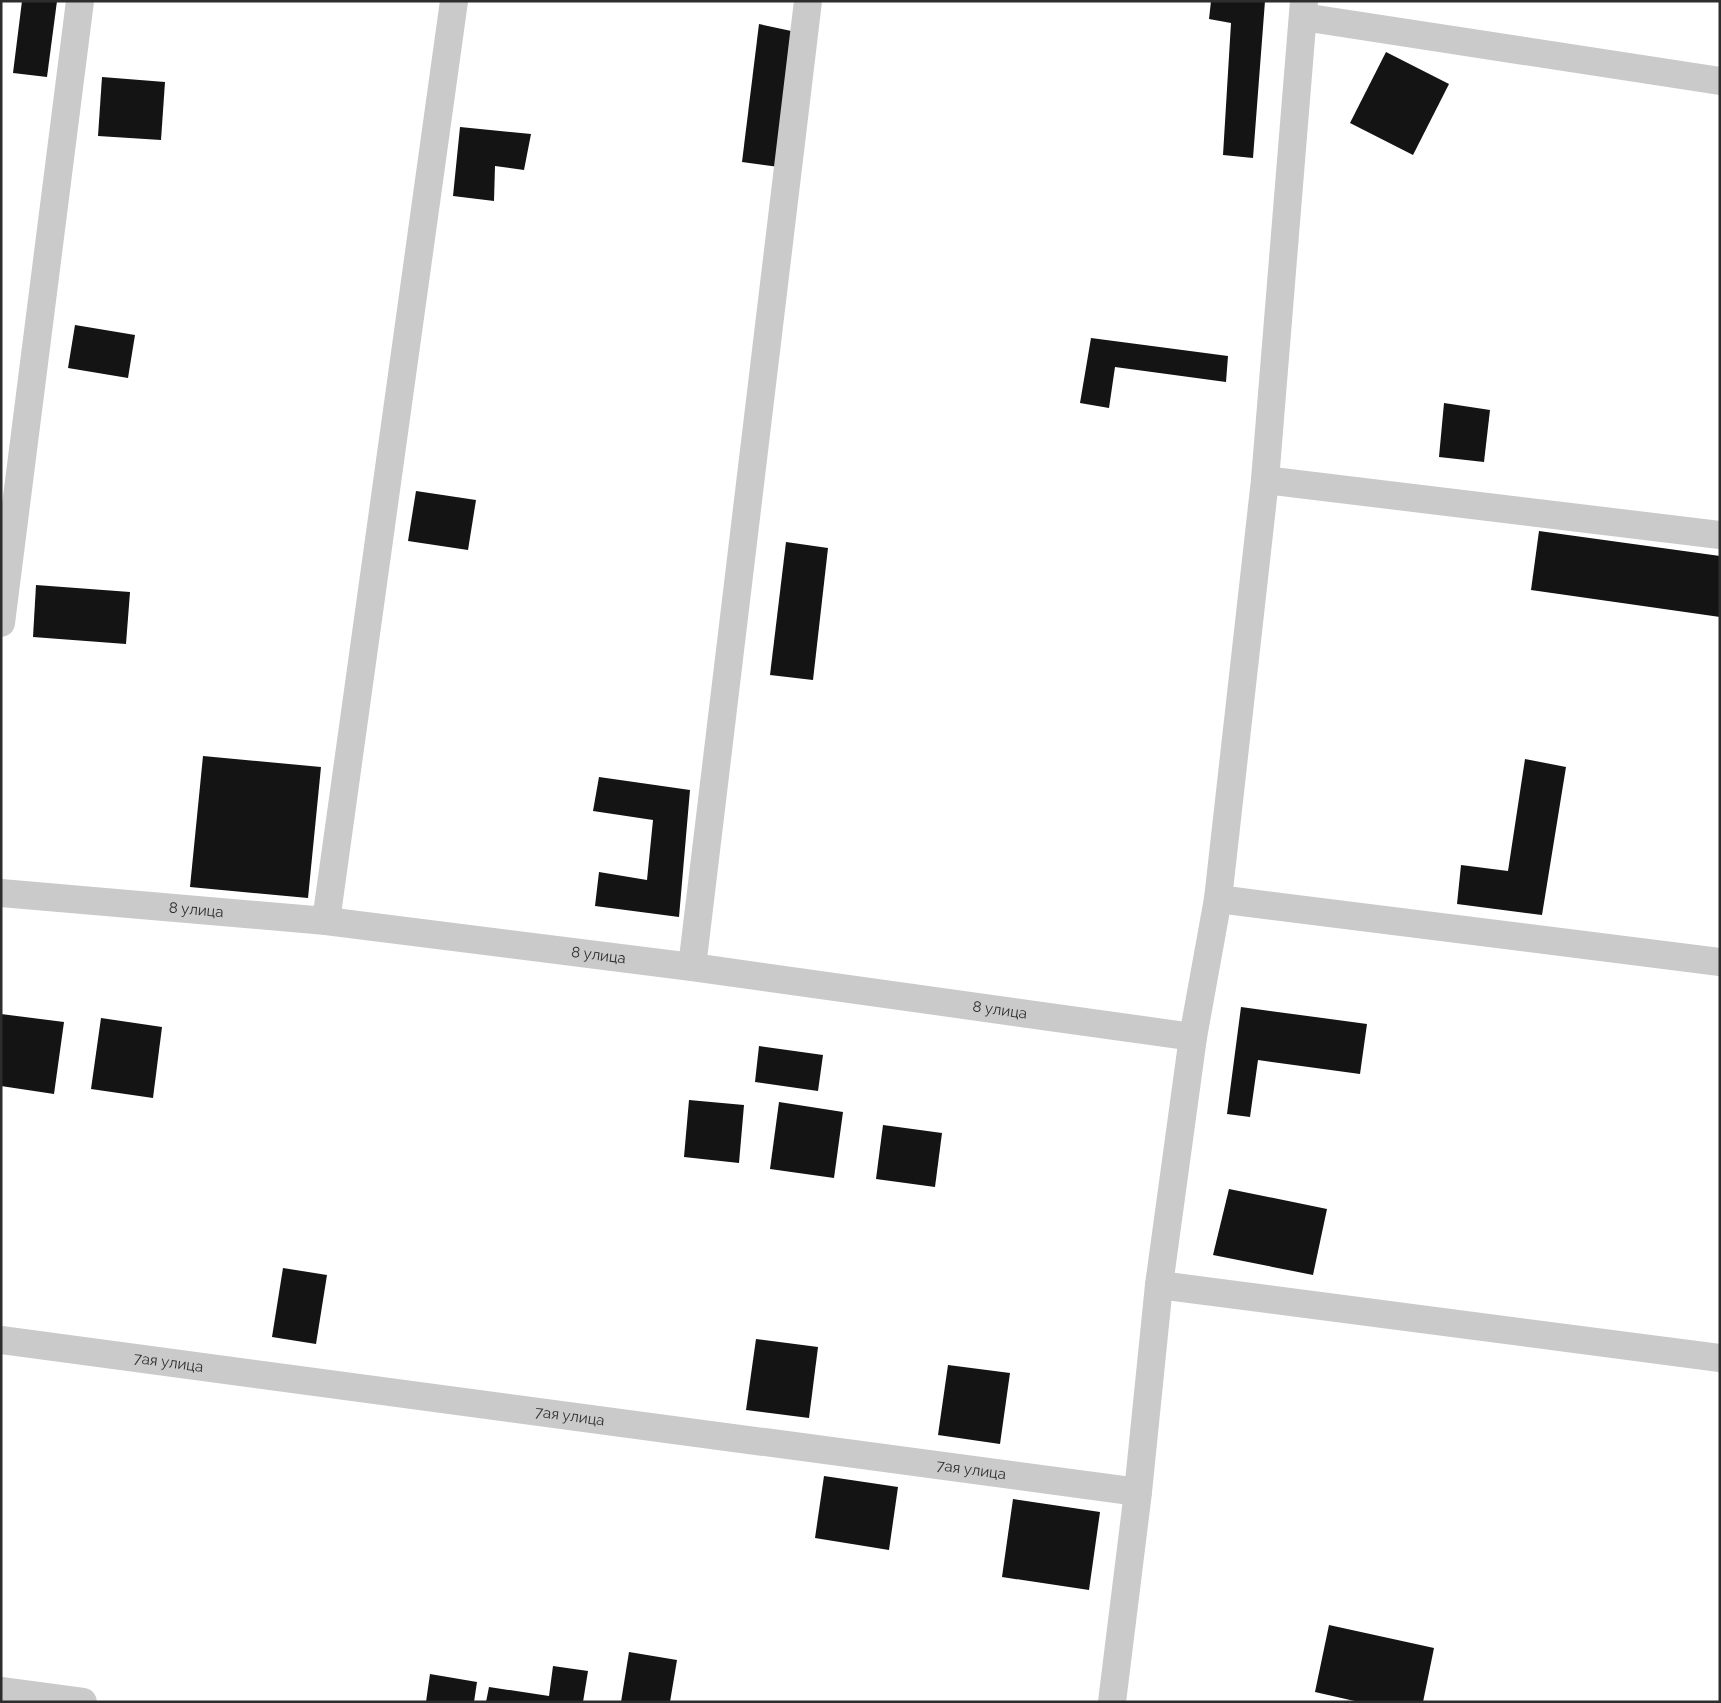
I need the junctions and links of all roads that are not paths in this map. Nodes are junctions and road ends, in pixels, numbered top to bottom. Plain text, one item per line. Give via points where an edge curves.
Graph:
1 (80, 1) edge
2 (454, 1) edge
3 (808, 1) edge
4 (1303, 9) edge
5 (1720, 81) edge
6 (1265, 480) junction
7 (1720, 535) edge
8 (1, 624) edge
9 (1, 893) edge
10 (1218, 899) junction
11 (326, 920) junction
12 (1720, 962) edge
13 (692, 967) junction
14 (1193, 1037) junction
15 (1159, 1285) junction
16 (1, 1340) edge
17 (1720, 1358) edge
18 (1138, 1492) junction
19 (1, 1691) edge
20 (1119, 1701) edge
21 (83, 1702) edge

1 - 8 street
2 - 11 street
3 - 13 street
4 - 5 street
4 - 6 street
6 - 7 street
6 - 10 street
9 - 11 street, 8 улица
10 - 12 street
10 - 14 street
11 - 13 street, 8 улица
13 - 14 street, 8 улица
14 - 15 street
15 - 17 street
15 - 18 street
16 - 18 street, 7ая улица
18 - 20 street
19 - 21 street

